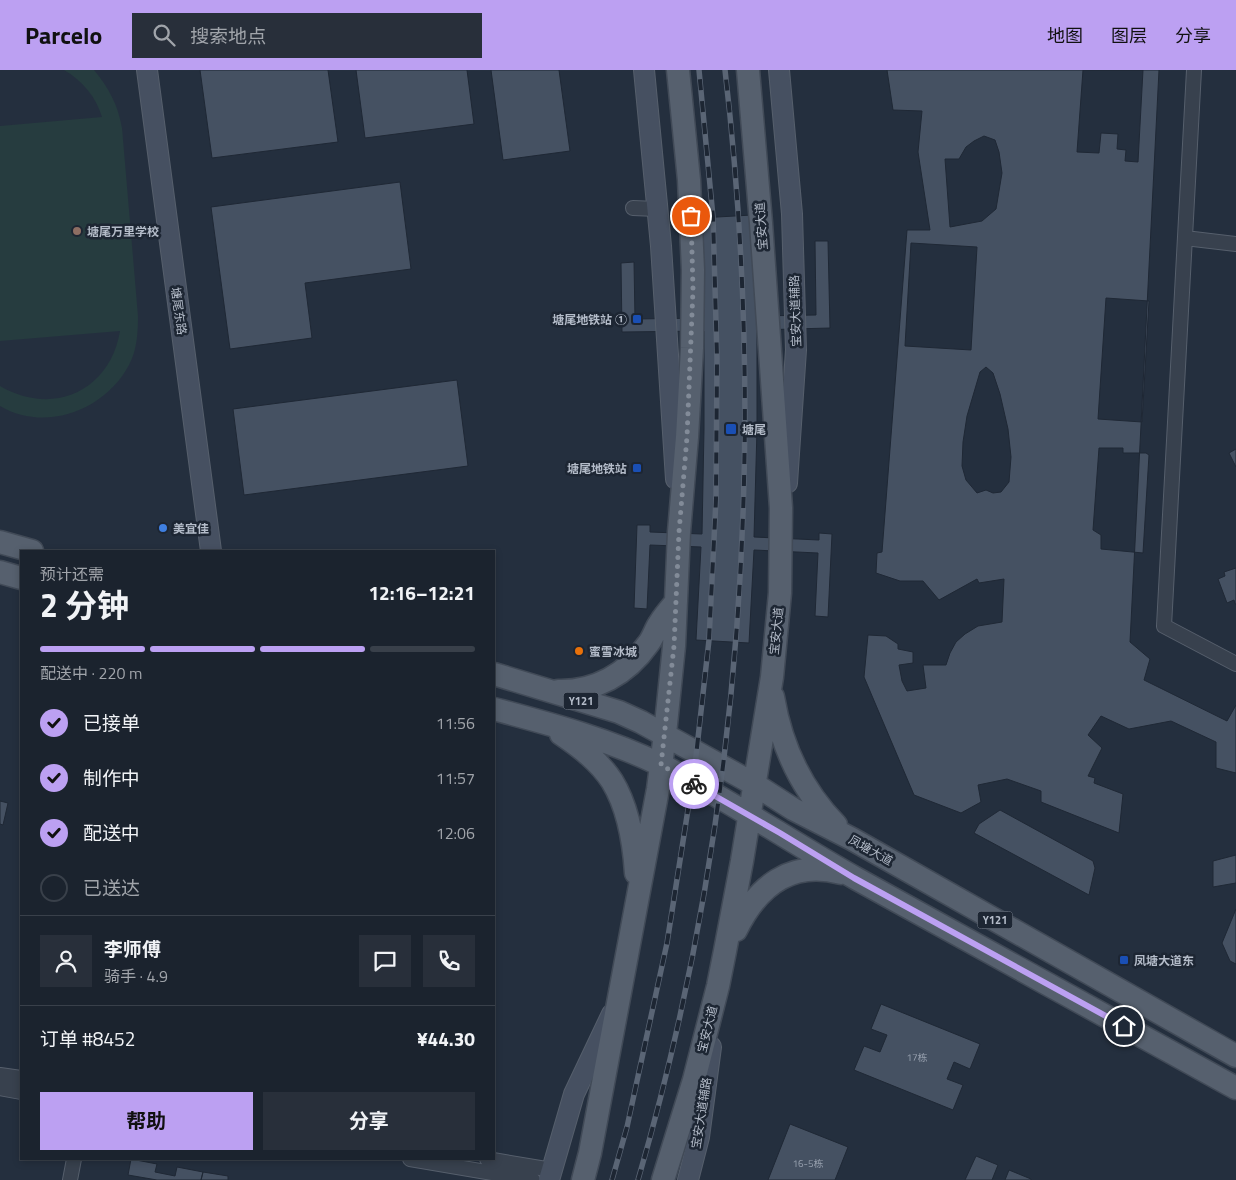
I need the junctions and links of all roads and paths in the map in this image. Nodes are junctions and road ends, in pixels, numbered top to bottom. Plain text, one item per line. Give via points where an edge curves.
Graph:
1 (147, 70) edge
2 (644, 70) edge
3 (678, 70) edge
4 (748, 70) edge
5 (779, 70) edge
6 (1194, 70) edge
7 (633, 208) dead end
8 (657, 209) junction
9 (1185, 238) junction
10 (1236, 244) edge
11 (679, 532) junction
12 (0, 542) edge
13 (28, 550) edge
14 (210, 550) edge
15 (781, 552) junction
16 (0, 572) edge
17 (20, 578) edge
18 (676, 602) junction
19 (1236, 664) edge
20 (495, 674) edge
21 (772, 677) junction
22 (546, 690) junction
23 (495, 709) edge
24 (541, 722) junction
25 (665, 734) junction
26 (661, 765) junction
27 (754, 784) junction
28 (750, 815) junction
29 (852, 839) junction
30 (854, 878) junction
31 (638, 900) junction
32 (725, 951) junction
33 (718, 986) junction
34 (619, 998) junction
35 (1236, 1056) edge
36 (0, 1075) edge
37 (20, 1078) edge
38 (0, 1088) edge
39 (1236, 1088) edge
40 (20, 1092) edge
41 (74, 1160) edge
42 (416, 1160) edge
43 (491, 1160) edge
44 (550, 1175) edge
45 (70, 1180) edge
46 (533, 1180) edge
47 (583, 1180) edge
48 (663, 1180) edge
49 (688, 1180) edge

1 - 14 main road, 塘尾东路
2 - 8 main road
3 - 11 main road via 689,180 693,270 692,348
4 - 15 main road, 宝安大道 via 761,223
5 - 15 main road, 宝安大道辅路 via 792,214 796,350
6 - 9 street
7 - 8 street
8 - 11 main road
9 - 10 street
9 - 19 street via 1164,626
11 - 18 main road
12 - 13 main road
15 - 21 main road, 宝安大道
16 - 17 main road
18 - 22 main road via 650,643 619,674 584,688
18 - 25 main road
20 - 22 main road, 凤塘大道 / Y121
21 - 27 main road, 宝安大道
21 - 29 main road via 779,726 798,773 815,802
22 - 25 main road, 凤塘大道 / Y121 via 619,712
23 - 24 main road
24 - 26 main road via 611,744
24 - 31 main road via 577,744 612,781 630,832
25 - 26 main road
25 - 27 main road, 凤塘大道 / Y121
26 - 28 main road, Y121
26 - 31 main road
27 - 28 main road, 宝安大道
27 - 29 main road, 凤塘大道 / Y121 via 793,809
28 - 30 main road, Y121
28 - 32 main road, 宝安大道
29 - 35 main road, 凤塘大道 / Y121
30 - 32 main road via 836,871 815,869 794,872 778,880 755,898
30 - 39 main road, Y121
31 - 34 main road
32 - 33 main road, 宝安大道
33 - 48 main road, 宝安大道 via 694,1080
33 - 49 main road, 宝安大道辅路 via 699,1137
34 - 44 main road via 574,1094
34 - 47 main road
36 - 37 street
38 - 40 street
41 - 45 street
42 - 46 street
43 - 44 street

